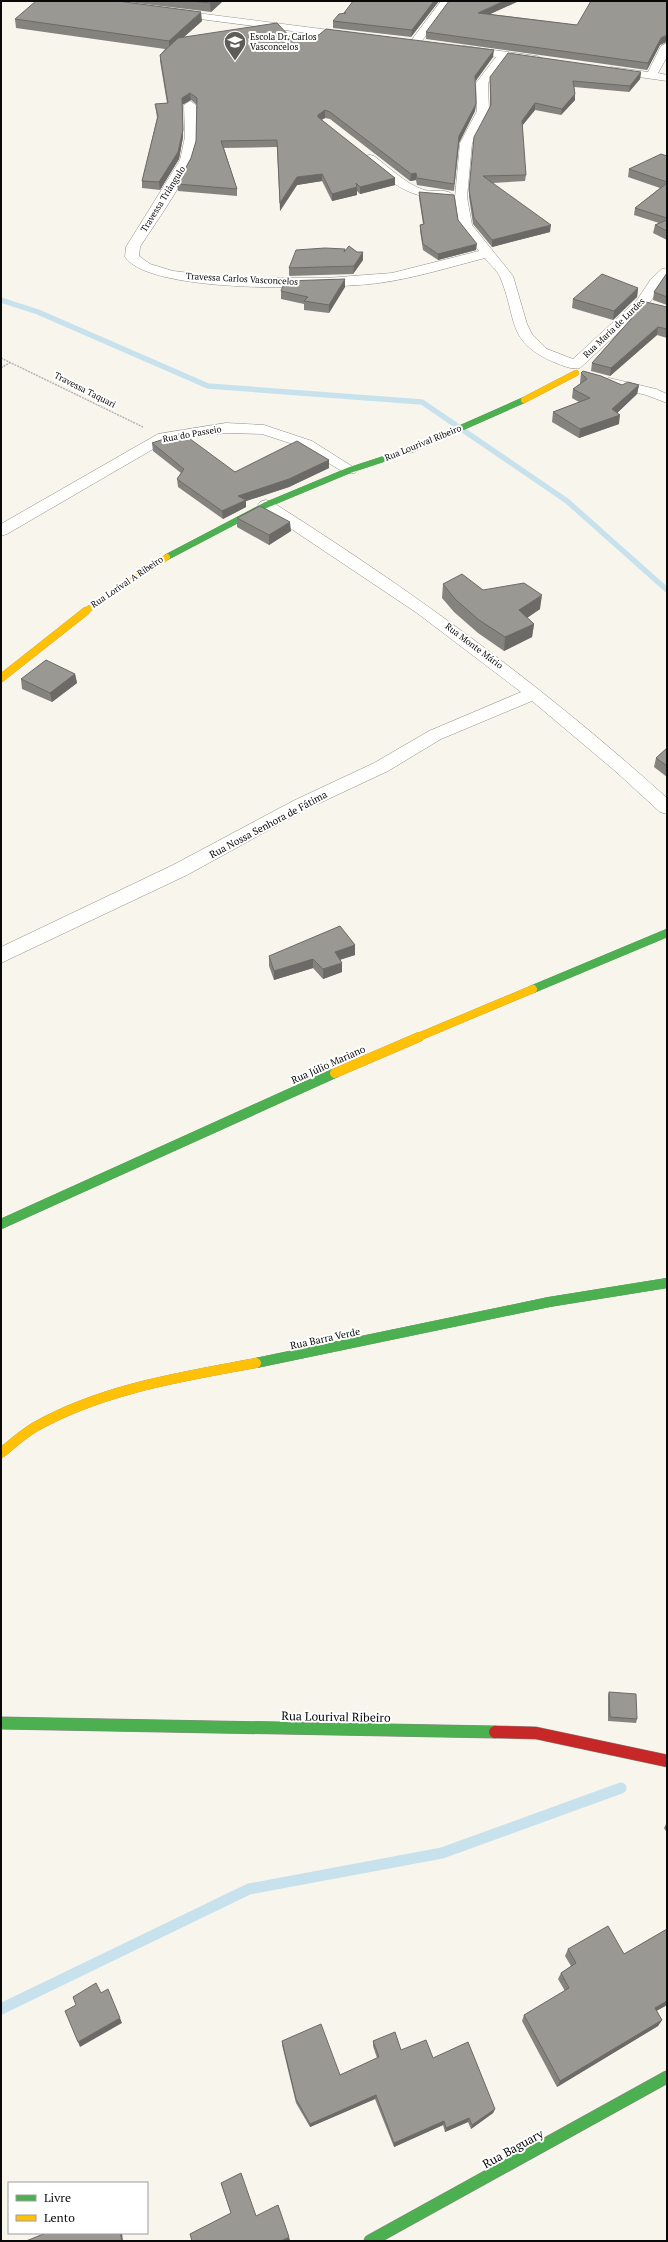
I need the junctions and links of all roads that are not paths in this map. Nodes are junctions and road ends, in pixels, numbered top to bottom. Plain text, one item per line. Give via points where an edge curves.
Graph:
1 (447, 1) edge
2 (160, 11) edge
3 (368, 38) edge
4 (399, 42) edge
5 (414, 44) junction
6 (429, 45) edge
7 (667, 46) edge
8 (452, 48) edge
9 (504, 54) junction
10 (551, 61) edge
11 (597, 68) edge
12 (651, 76) junction
13 (667, 78) edge
14 (190, 105) edge
15 (360, 151) edge
16 (461, 197) junction
17 (487, 253) junction
18 (139, 266) joint
19 (667, 272) edge
20 (576, 369) junction
21 (667, 399) edge
22 (350, 470) junction
23 (266, 505) junction
24 (1, 531) edge
25 (1, 678) edge
26 (535, 693) junction
27 (667, 808) edge
28 (667, 933) edge
29 (1, 956) edge
30 (1, 1224) edge
31 (667, 1283) edge
32 (1, 1453) edge
33 (1, 1723) edge
34 (667, 1761) edge
35 (667, 2077) edge
36 (370, 2241) edge

1 - 5 street
2 - 3 street
4 - 5 street
5 - 6 street
7 - 12 street
8 - 9 street
9 - 10 street
9 - 16 street via 481,86 483,111 466,143
11 - 12 street
12 - 13 street
14 - 18 street, Travessa Triângulo via 192,139 189,155 133,247 132,257
15 - 16 street via 413,191
16 - 17 street via 466,225
17 - 18 street, Travessa Carlos Vasconcelos via 379,279 348,282 215,280 162,274
17 - 20 street via 506,276 526,336 542,352
19 - 20 street, Rua Maria de Lurdes via 656,282 648,305
20 - 21 street via 595,378 651,392
20 - 22 street, Rua Lourival Ribeiro via 518,403 411,450
22 - 23 street, Rua Lourival Ribeiro
22 - 24 street, Rua do Passeio via 307,444 264,430 226,428 163,437
23 - 25 street, Rua Lorival A Ribeiro via 204,535 152,565 83,613
23 - 26 street, Rua Monte Mário via 420,607
26 - 27 street, Rua Monte Mário via 614,758
26 - 29 street, Rua Nossa Senhora de Fátima via 435,735 381,767 300,805 180,870
28 - 30 street, Rua Júlio Mariano via 363,1060
31 - 32 street, Rua Barra Verde via 549,1302 124,1390 78,1406 34,1428
33 - 34 street, Rua Lourival Ribeiro via 536,1734
35 - 36 street, Rua Baguary

